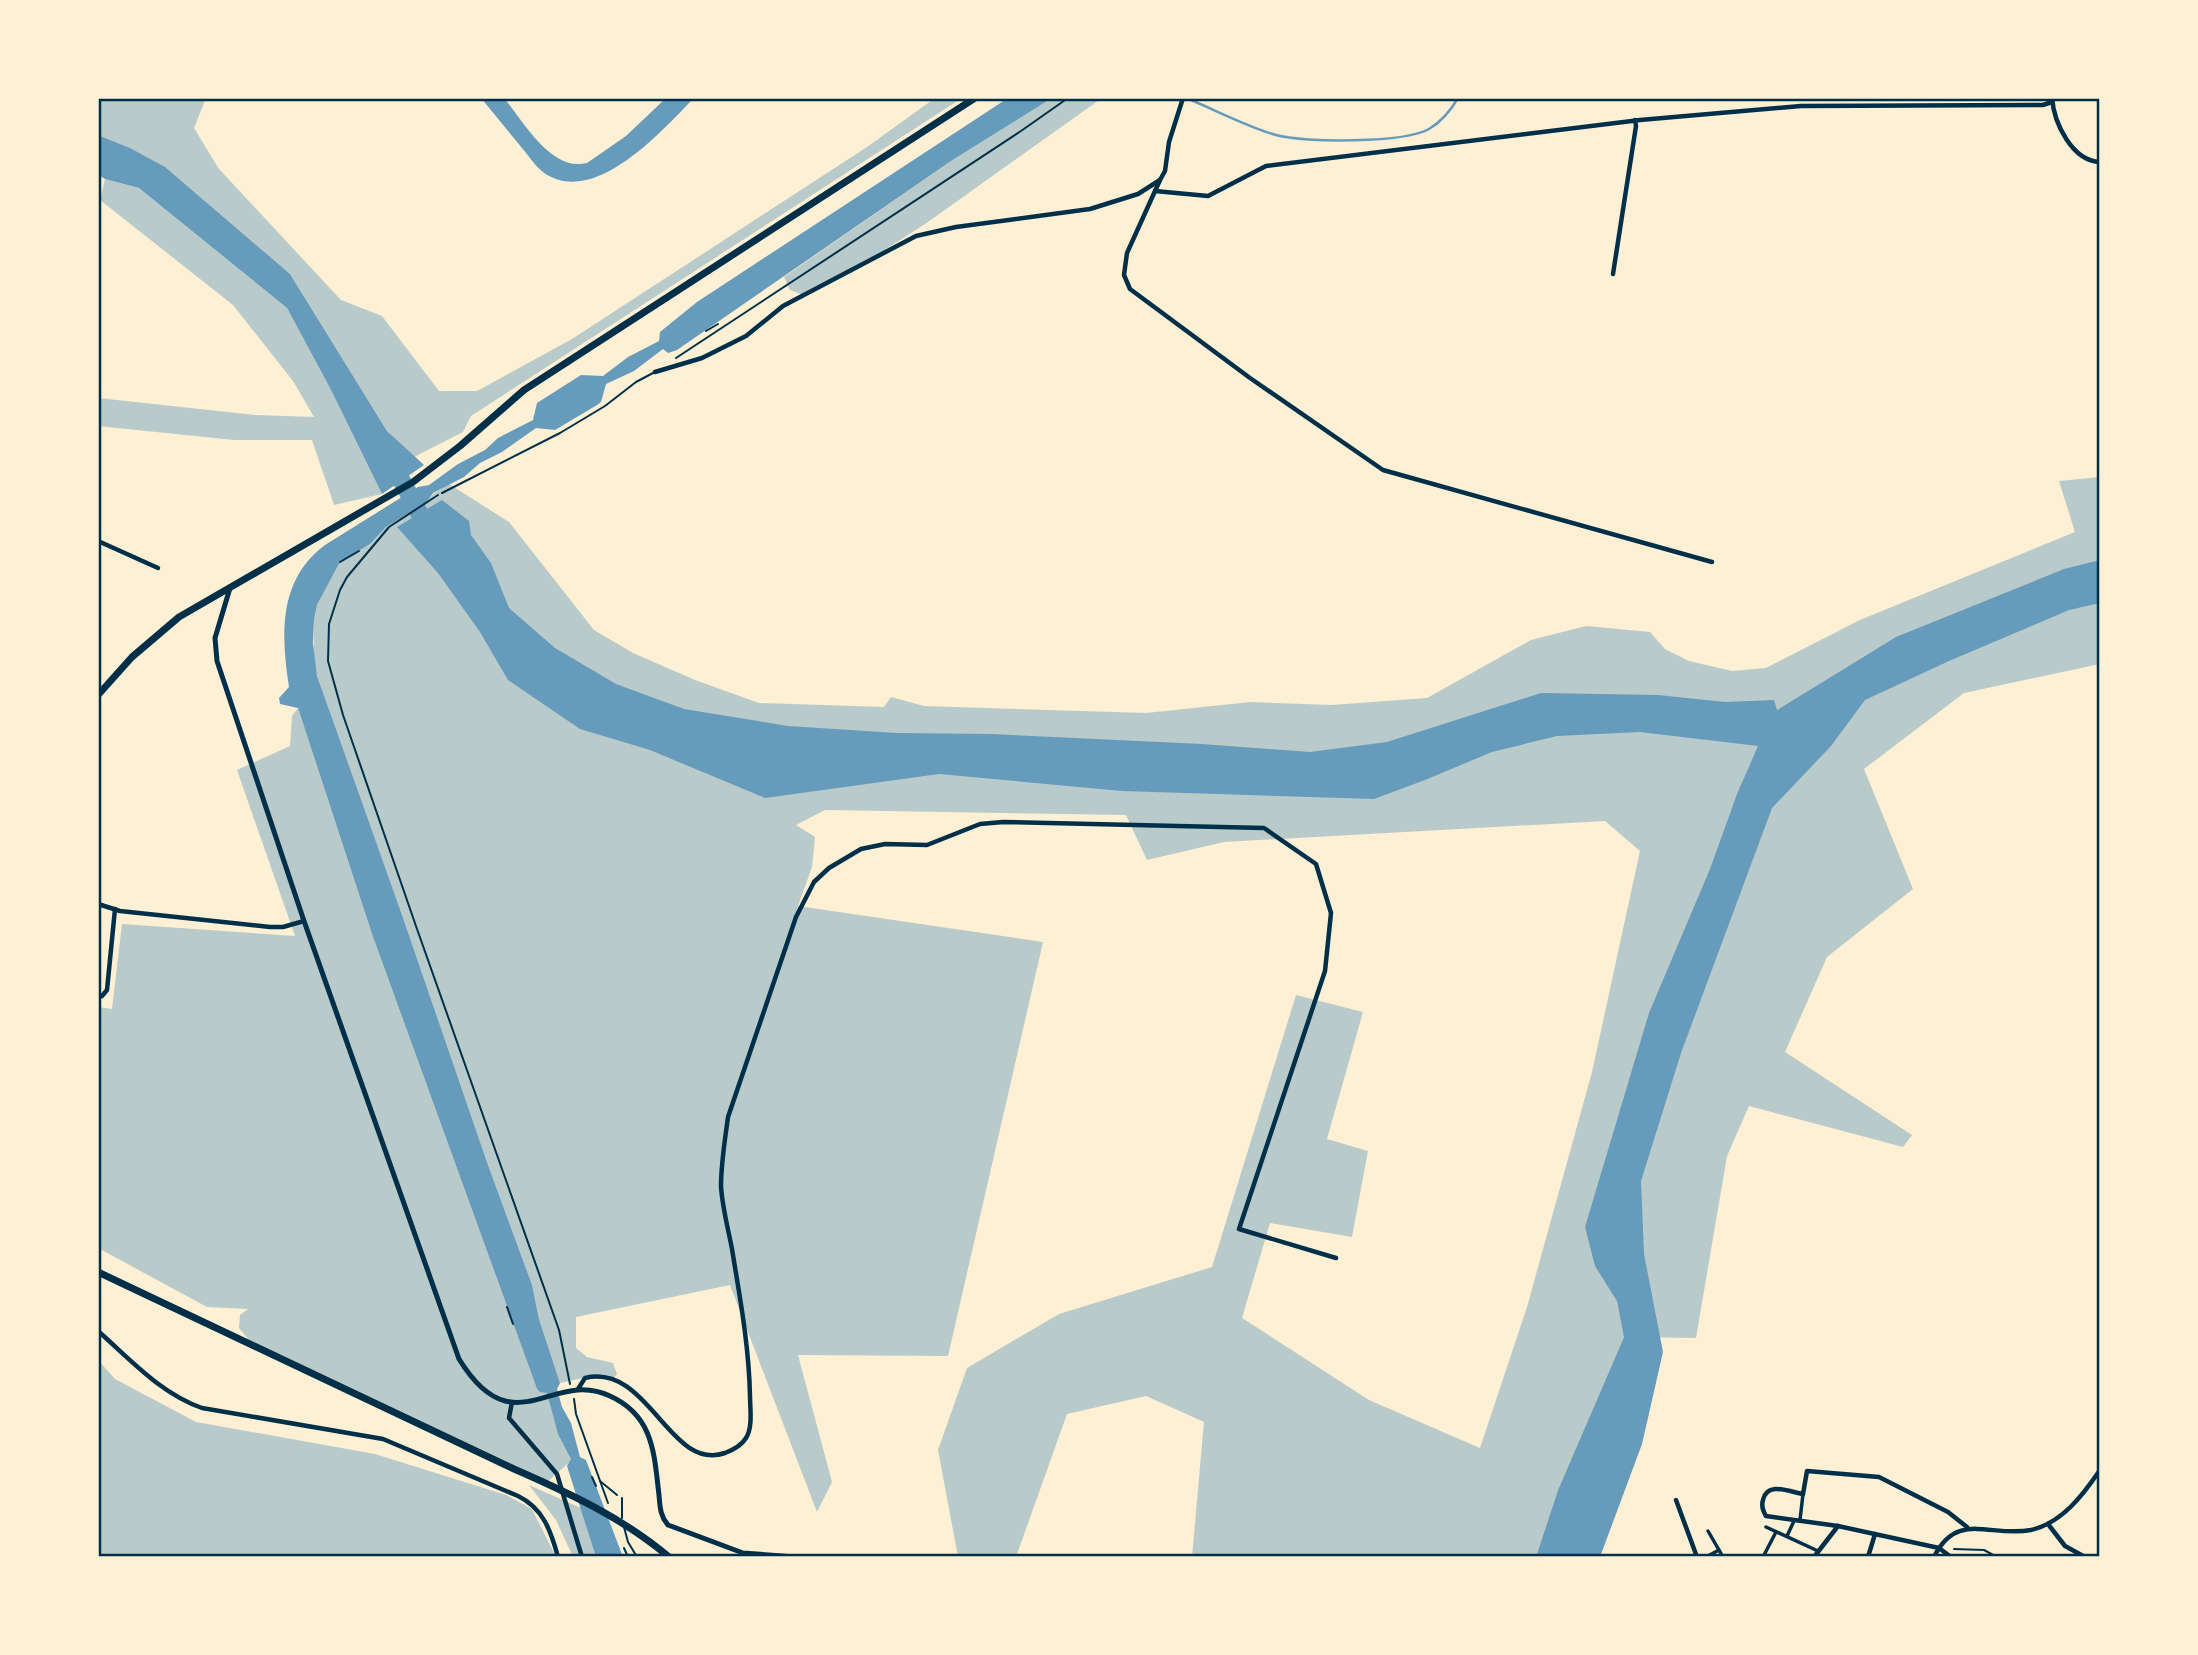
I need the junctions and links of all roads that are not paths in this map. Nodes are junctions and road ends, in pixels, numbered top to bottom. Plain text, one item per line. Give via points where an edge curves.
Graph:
1 (975, 98) edge
2 (1183, 98) edge
3 (2052, 100) edge
4 (1635, 120) junction
5 (2100, 162) edge
6 (1160, 180) junction
7 (1156, 191) junction
8 (1613, 275) dead end
9 (655, 372) joint
10 (442, 493) road end
11 (98, 541) edge
12 (1712, 562) dead end
13 (158, 568) dead end
14 (233, 584) junction
15 (98, 695) edge
16 (98, 904) edge
17 (115, 909) junction
18 (304, 921) junction
19 (98, 997) edge
20 (1336, 1258) dead end
21 (98, 1272) edge
22 (98, 1331) edge
23 (578, 1389) junction
24 (512, 1402) junction
25 (2100, 1470) edge
26 (1803, 1494) junction
27 (622, 1498) road end
28 (1676, 1500) dead end
29 (1797, 1521) junction
30 (2048, 1524) junction
31 (1838, 1526) junction
32 (1766, 1527) dead end
33 (1967, 1527) junction
34 (1708, 1531) dead end
35 (1776, 1532) junction
36 (1875, 1534) junction
37 (1787, 1536) junction
38 (1939, 1548) junction
39 (1719, 1550) junction
40 (1818, 1550) junction
41 (558, 1557) edge
42 (582, 1557) edge
43 (637, 1557) edge
44 (669, 1557) edge
45 (794, 1557) edge
46 (1697, 1557) edge
47 (1706, 1557) edge
48 (1723, 1557) edge
49 (1763, 1557) edge
50 (1814, 1557) edge
51 (1868, 1557) edge
52 (1934, 1557) edge
53 (1951, 1557) edge
54 (2085, 1557) edge

1 - 14 main road via 533,385 429,471
2 - 6 street
3 - 4 street via 2043,105 1801,106
3 - 5 street via 2070,146
4 - 7 street via 1266,166 1208,196
4 - 8 street
6 - 7 street
6 - 9 street via 1138,194 1090,209 916,236 783,306 747,336 702,358
7 - 12 street via 1127,253 1124,275 1130,289 1383,470
9 - 10 lane via 560,433
11 - 13 street
14 - 15 main road via 179,617 132,657
14 - 18 street via 215,638 217,661
16 - 17 street
17 - 18 street via 270,927
17 - 19 street via 107,990
18 - 24 street via 459,1359 484,1389
20 - 23 street via 1238,1229 1325,971 1331,913 1316,864 1264,828 980,824 927,845 885,844 861,849 814,883 796,917 732,1107 723,1152 721,1187 749,1354 747,1436 722,1454 703,1454 676,1437 639,1395 622,1384 597,1375 585,1378
21 - 44 main road via 578,1497
22 - 41 street via 181,1401 202,1409 383,1439 518,1496 543,1517
23 - 24 street via 521,1404
23 - 45 street via 609,1395 643,1424 653,1444 661,1514 668,1525 743,1553
24 - 42 street via 509,1418 557,1474
25 - 30 street via 2070,1508
26 - 29 street
26 - 29 street via 1777,1488 1763,1497 1766,1516
26 - 33 street via 1807,1471 1879,1477 1948,1512
27 - 43 lane via 628,1542
28 - 46 street
29 - 31 street
29 - 37 street
30 - 33 street via 2009,1531
30 - 54 street via 2065,1546
31 - 36 street
31 - 40 street
32 - 35 street
33 - 38 street via 1949,1536
34 - 39 street
35 - 37 street
35 - 49 street
36 - 38 street
36 - 51 street
37 - 40 street
38 - 52 street
38 - 53 street
39 - 47 street
39 - 48 street
40 - 50 street

